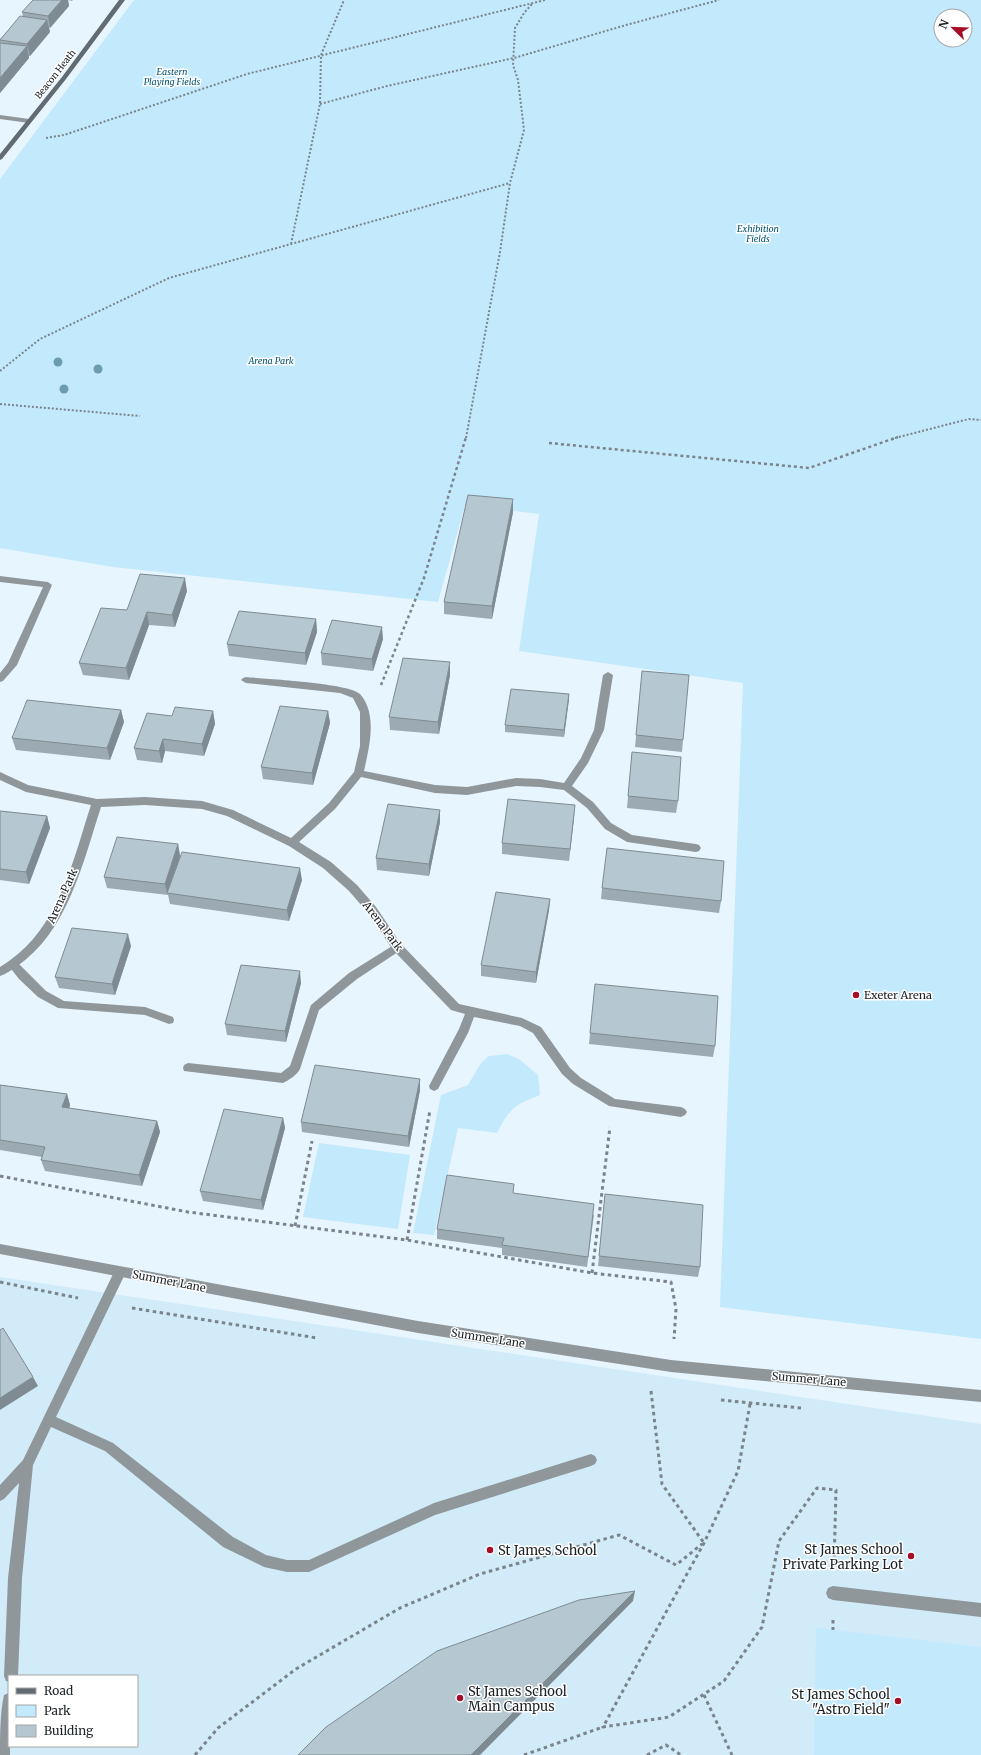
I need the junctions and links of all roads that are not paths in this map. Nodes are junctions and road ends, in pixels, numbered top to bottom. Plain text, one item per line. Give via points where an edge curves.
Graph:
1 (122, 0) edge
2 (0, 117) edge
3 (29, 121) junction
4 (0, 158) edge
5 (0, 579) edge
6 (608, 675) dead end
7 (0, 679) edge
8 (246, 680) dead end
9 (358, 773) junction
10 (0, 776) edge
11 (566, 787) junction
12 (97, 803) junction
13 (292, 843) junction
14 (696, 848) dead end
15 (397, 947) junction
16 (14, 965) junction
17 (0, 972) edge
18 (471, 1012) junction
19 (169, 1020) dead end
20 (188, 1068) dead end
21 (434, 1086) road end
22 (681, 1112) dead end
23 (0, 1249) edge
24 (120, 1272) junction
25 (981, 1396) edge
26 (49, 1420) junction
27 (591, 1460) dead end
28 (27, 1464) junction
29 (0, 1495) edge
30 (833, 1593) road end
31 (981, 1610) edge
32 (11, 1675) edge
33 (8, 1709) edge
34 (3, 1755) edge

1 - 3 street, Beacon Heath
2 - 3 street
3 - 4 street, Beacon Heath
5 - 7 street via 48,585 12,665
6 - 11 street via 599,730 585,760
8 - 9 street via 340,690 356,696 365,712 365,746
9 - 11 street via 436,789 467,791 516,782
9 - 13 street via 332,806
10 - 12 street, Arena Park via 26,788
11 - 14 street via 590,805 608,826 630,839
12 - 13 street, Arena Park via 145,801 202,805 230,813
12 - 16 street, Arena Park via 54,920
13 - 15 street, Arena Park via 327,865 353,888 372,910
15 - 18 street, Arena Park via 425,974 446,1000 455,1007
15 - 20 street via 353,976 315,1008 295,1069 283,1078
16 - 17 street, Arena Park
16 - 19 street via 42,994 62,1005 145,1011
18 - 21 street
18 - 22 street, Arena Park via 522,1022 537,1030 566,1071 577,1081 613,1103
23 - 24 street, Summer Lane
24 - 25 street, Summer Lane via 418,1327 671,1366
24 - 26 street
26 - 27 street via 109,1447 228,1542 264,1561 287,1566 309,1566 434,1509
26 - 28 street
28 - 29 street
28 - 32 street via 16,1578
30 - 31 street
33 - 34 street

